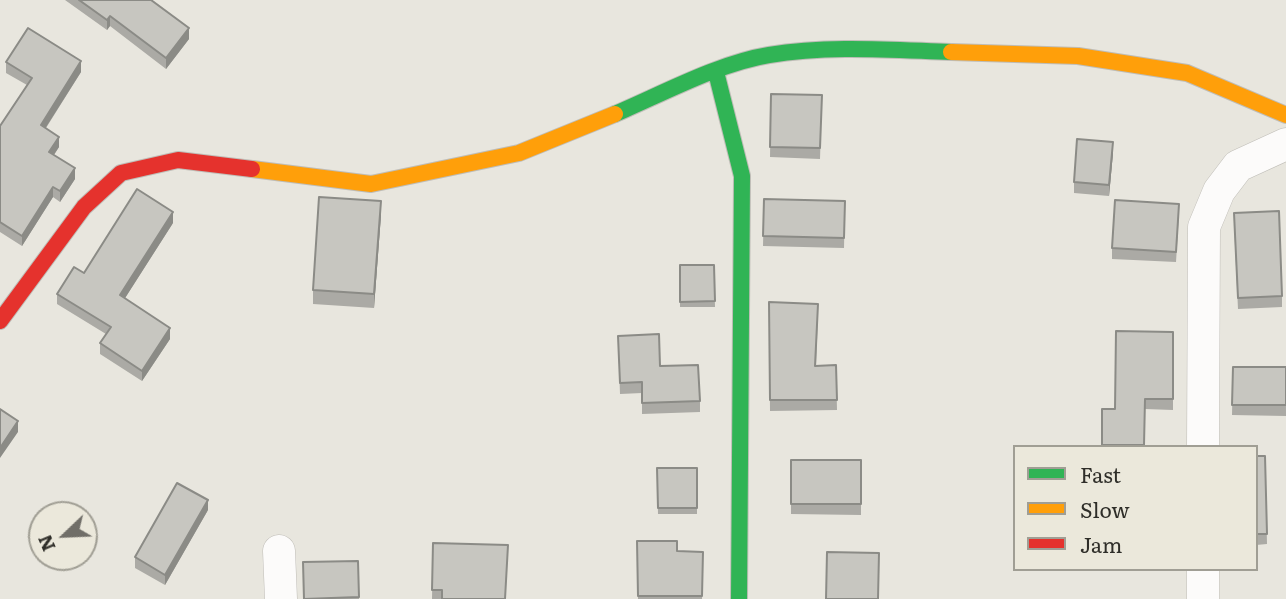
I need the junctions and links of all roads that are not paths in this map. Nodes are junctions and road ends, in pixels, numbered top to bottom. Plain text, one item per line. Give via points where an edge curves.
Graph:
1 (716, 72) junction
2 (1286, 115) edge
3 (1286, 144) edge
4 (0, 321) edge
5 (1203, 445) edge
6 (279, 551) dead end
7 (1203, 571) edge
8 (281, 599) edge
9 (740, 599) edge
10 (1203, 599) edge

1 - 2 street via 768,55 855,50 1078,57 1187,73
1 - 4 street via 519,153 371,184 178,160 121,173 84,206
1 - 9 street via 742,177
3 - 5 street via 1238,166 1219,191 1204,227
6 - 8 street
7 - 10 street

